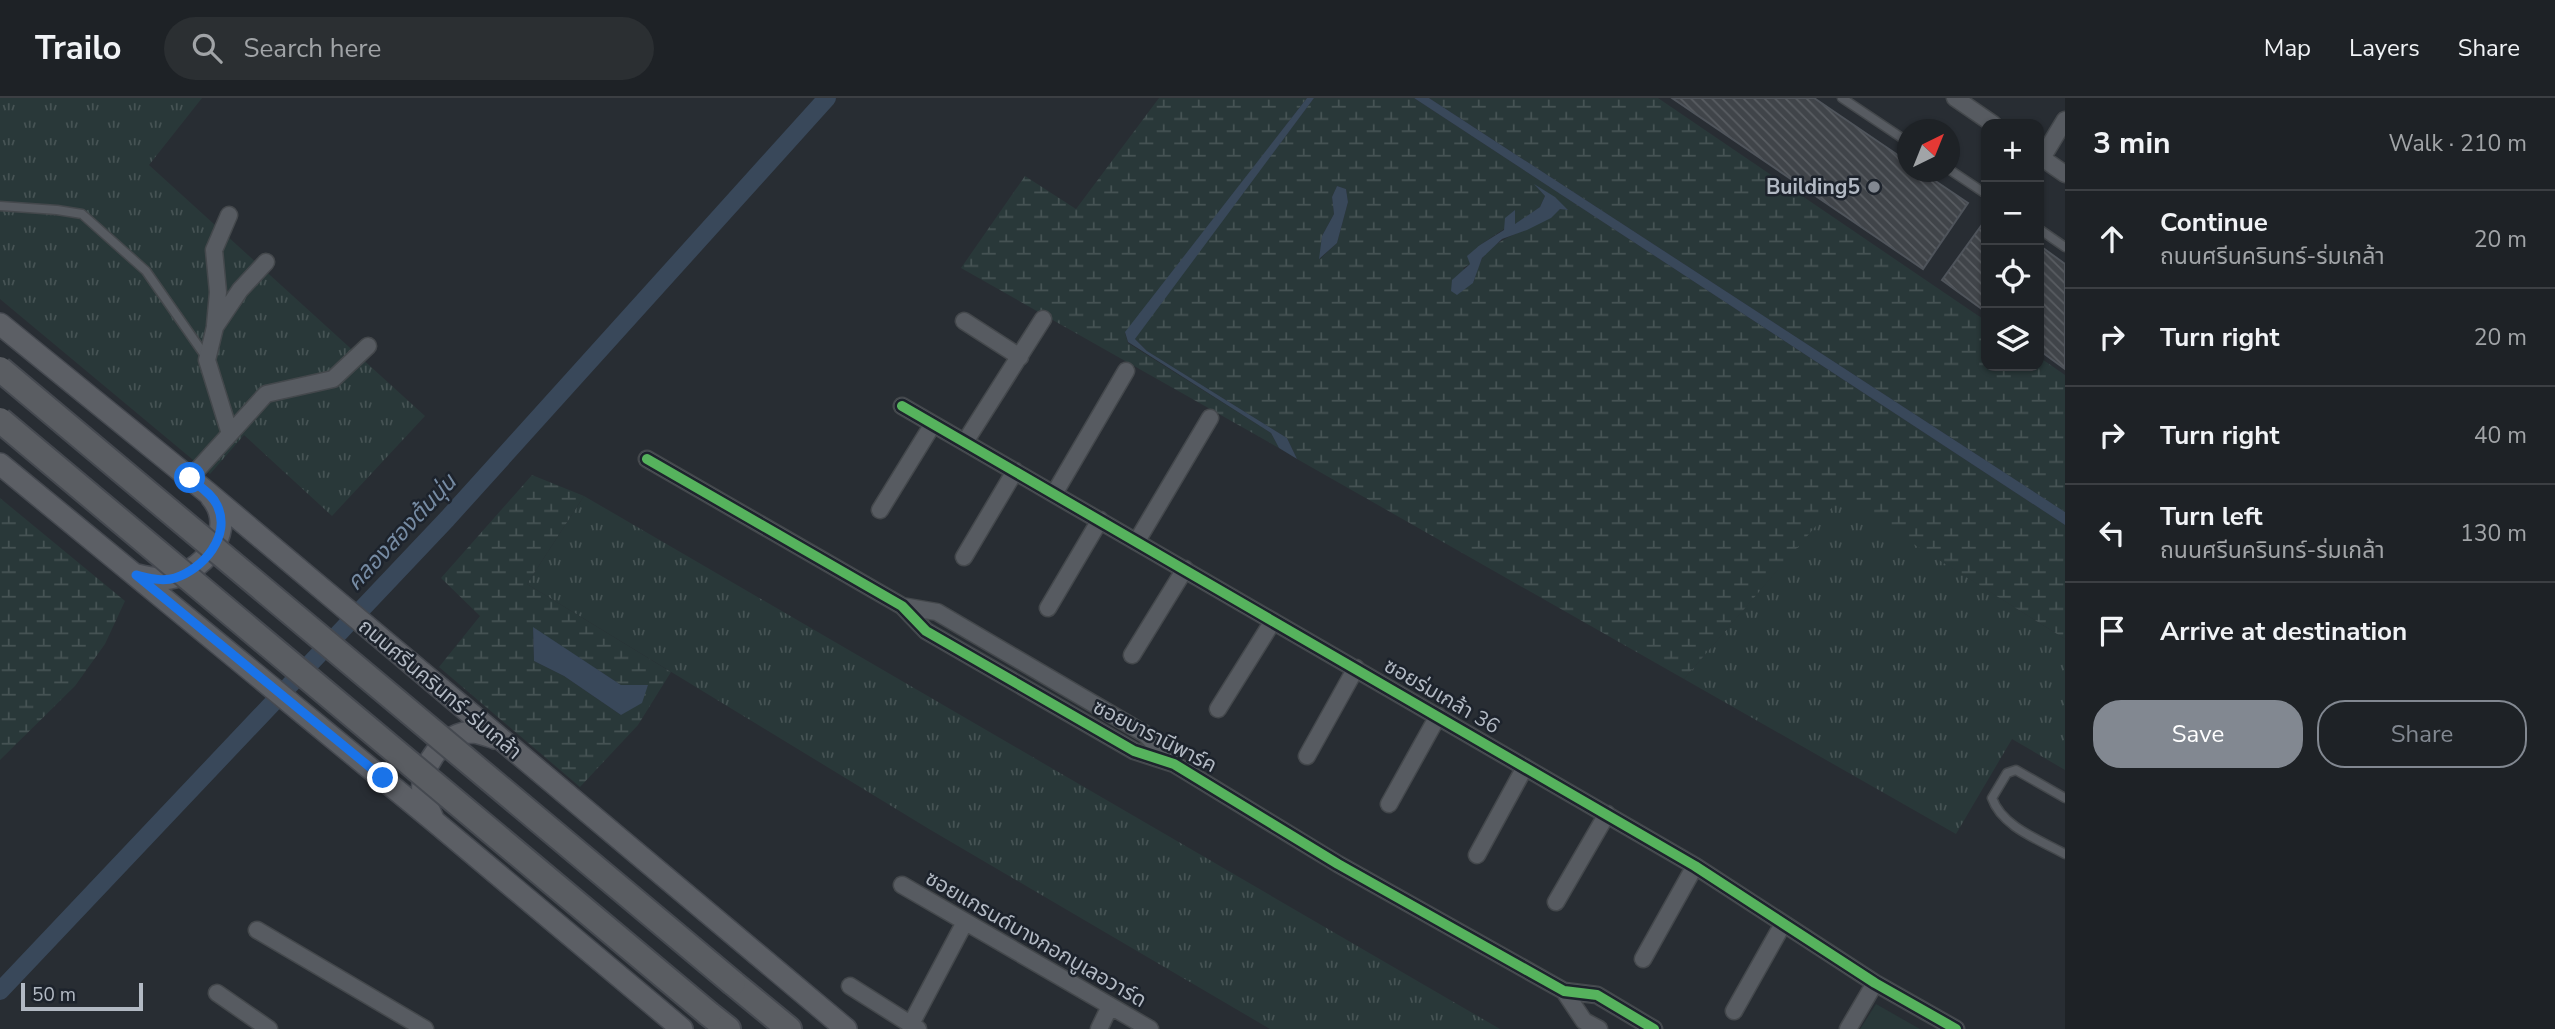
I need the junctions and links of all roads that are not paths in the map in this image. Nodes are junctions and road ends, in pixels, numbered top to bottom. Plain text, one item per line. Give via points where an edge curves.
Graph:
1 (1842, 98) edge
2 (1955, 98) edge
3 (1986, 119) edge
4 (2065, 120) edge
5 (1897, 135) edge
6 (2044, 152) edge
7 (2044, 159) edge
8 (2065, 174) edge
9 (1960, 177) edge
10 (1981, 191) edge
11 (0, 206) edge
12 (229, 215) dead end
13 (2044, 232) edge
14 (2065, 247) edge
15 (266, 262) dead end
16 (1043, 319) dead end
17 (964, 321) dead end
18 (0, 324) edge
19 (215, 327) junction
20 (368, 346) dead end
21 (1020, 357) junction
22 (207, 360) junction
23 (0, 369) edge
24 (1126, 371) dead end
25 (902, 406) dead end
26 (1210, 418) dead end
27 (0, 420) edge
28 (933, 424) junction
29 (230, 433) junction
30 (965, 442) junction
31 (648, 458) dead end
32 (0, 464) edge
33 (1015, 471) junction
34 (190, 478) junction
35 (208, 493) junction
36 (1054, 494) junction
37 (880, 510) dead end
38 (1100, 520) junction
39 (1137, 541) junction
40 (964, 557) dead end
41 (1185, 569) junction
42 (136, 575) junction
43 (1048, 608) dead end
44 (1273, 621) junction
45 (1132, 655) dead end
46 (1356, 668) junction
47 (1219, 709) dead end
48 (1438, 716) junction
49 (497, 738) junction
50 (1307, 756) dead end
51 (1525, 767) junction
52 (2065, 798) edge
53 (1389, 804) dead end
54 (1607, 814) junction
55 (434, 821) junction
56 (2065, 854) edge
57 (1477, 855) dead end
58 (1695, 866) junction
59 (902, 885) dead end
60 (1556, 902) dead end
61 (965, 922) junction
62 (1783, 924) junction
63 (257, 930) dead end
64 (1643, 959) dead end
65 (1875, 983) junction
66 (849, 986) dead end
67 (1564, 991) junction
68 (217, 993) dead end
69 (1110, 1006) junction
70 (1734, 1010) dead end
71 (718, 1021) edge
72 (914, 1026) edge
73 (269, 1029) edge
74 (425, 1029) edge
75 (682, 1029) edge
76 (789, 1029) edge
77 (846, 1029) edge
78 (1099, 1029) edge
79 (1150, 1029) edge
80 (1600, 1029) edge
81 (1654, 1029) edge
82 (1848, 1029) edge
83 (1956, 1029) edge

1 - 5 lane
2 - 3 street
4 - 6 street
7 - 8 street
9 - 10 lane
11 - 22 lane via 82,214 146,271
12 - 19 street via 214,250
13 - 14 lane
15 - 19 street
16 - 21 street
17 - 21 street
18 - 34 main road, ถนนศรีนครินทร์-ร่มเกล้า
19 - 22 street
20 - 29 street via 333,379 265,394
21 - 30 street
22 - 29 street
23 - 76 main road, ถนนศรีนครินทร์-ร่มเกล้า, bridge
24 - 36 street
25 - 28 street, ซอยร่มเกล้า 36
26 - 39 street
27 - 71 main road, bridge
28 - 30 street, ซอยร่มเกล้า 36
28 - 37 street
29 - 34 street
30 - 33 street, ซอยร่มเกล้า 36
31 - 67 street, ซอยบารานีพาร์ค via 902,607 937,612 1145,734 1174,764 1338,864
32 - 42 main road
33 - 36 street, ซอยร่มเกล้า 36
33 - 40 street
34 - 35 main road, ถนนศรีนครินทร์-ร่มเกล้า
35 - 42 main road via 221,519 217,543 210,553 174,578
35 - 49 main road, ถนนศรีนครินทร์-ร่มเกล้า
36 - 38 street, ซอยร่มเกล้า 36
38 - 39 street, ซอยร่มเกล้า 36
38 - 43 street
39 - 41 street, ซอยร่มเกล้า 36
41 - 44 street, ซอยร่มเกล้า 36
41 - 45 street
42 - 55 main road
44 - 46 street, ซอยร่มเกล้า 36
44 - 47 street
46 - 48 street, ซอยร่มเกล้า 36
46 - 50 street
48 - 51 street, ซอยร่มเกล้า 36
48 - 53 street
49 - 55 main road via 475,732 460,734 438,750 422,778 423,795
49 - 77 main road, ถนนศรีนครินทร์-ร่มเกล้า
51 - 54 street, ซอยร่มเกล้า 36
51 - 57 street
52 - 56 lane via 2016,770 2007,773 1992,798 1996,811 2011,823
54 - 58 street, ซอยร่มเกล้า 36
54 - 60 street
55 - 75 main road
58 - 62 street, ซอยร่มเกล้า 36
58 - 64 street
59 - 61 street, ซอยแกรนด์บางกอกบูเลอวาร์ด
61 - 69 street, ซอยแกรนด์บางกอกบูเลอวาร์ด
61 - 72 street
62 - 65 street, ซอยร่มเกล้า 36
62 - 70 street
63 - 74 street
65 - 82 street
65 - 83 street, ซอยร่มเกล้า 36
66 - 72 street
67 - 80 street, ซอยบารานีพาร์ค via 1584,1020
67 - 81 street, ซอยบารานีพาร์ค via 1597,995
68 - 73 street
69 - 78 street
69 - 79 street, ซอยแกรนด์บางกอกบูเลอวาร์ด

